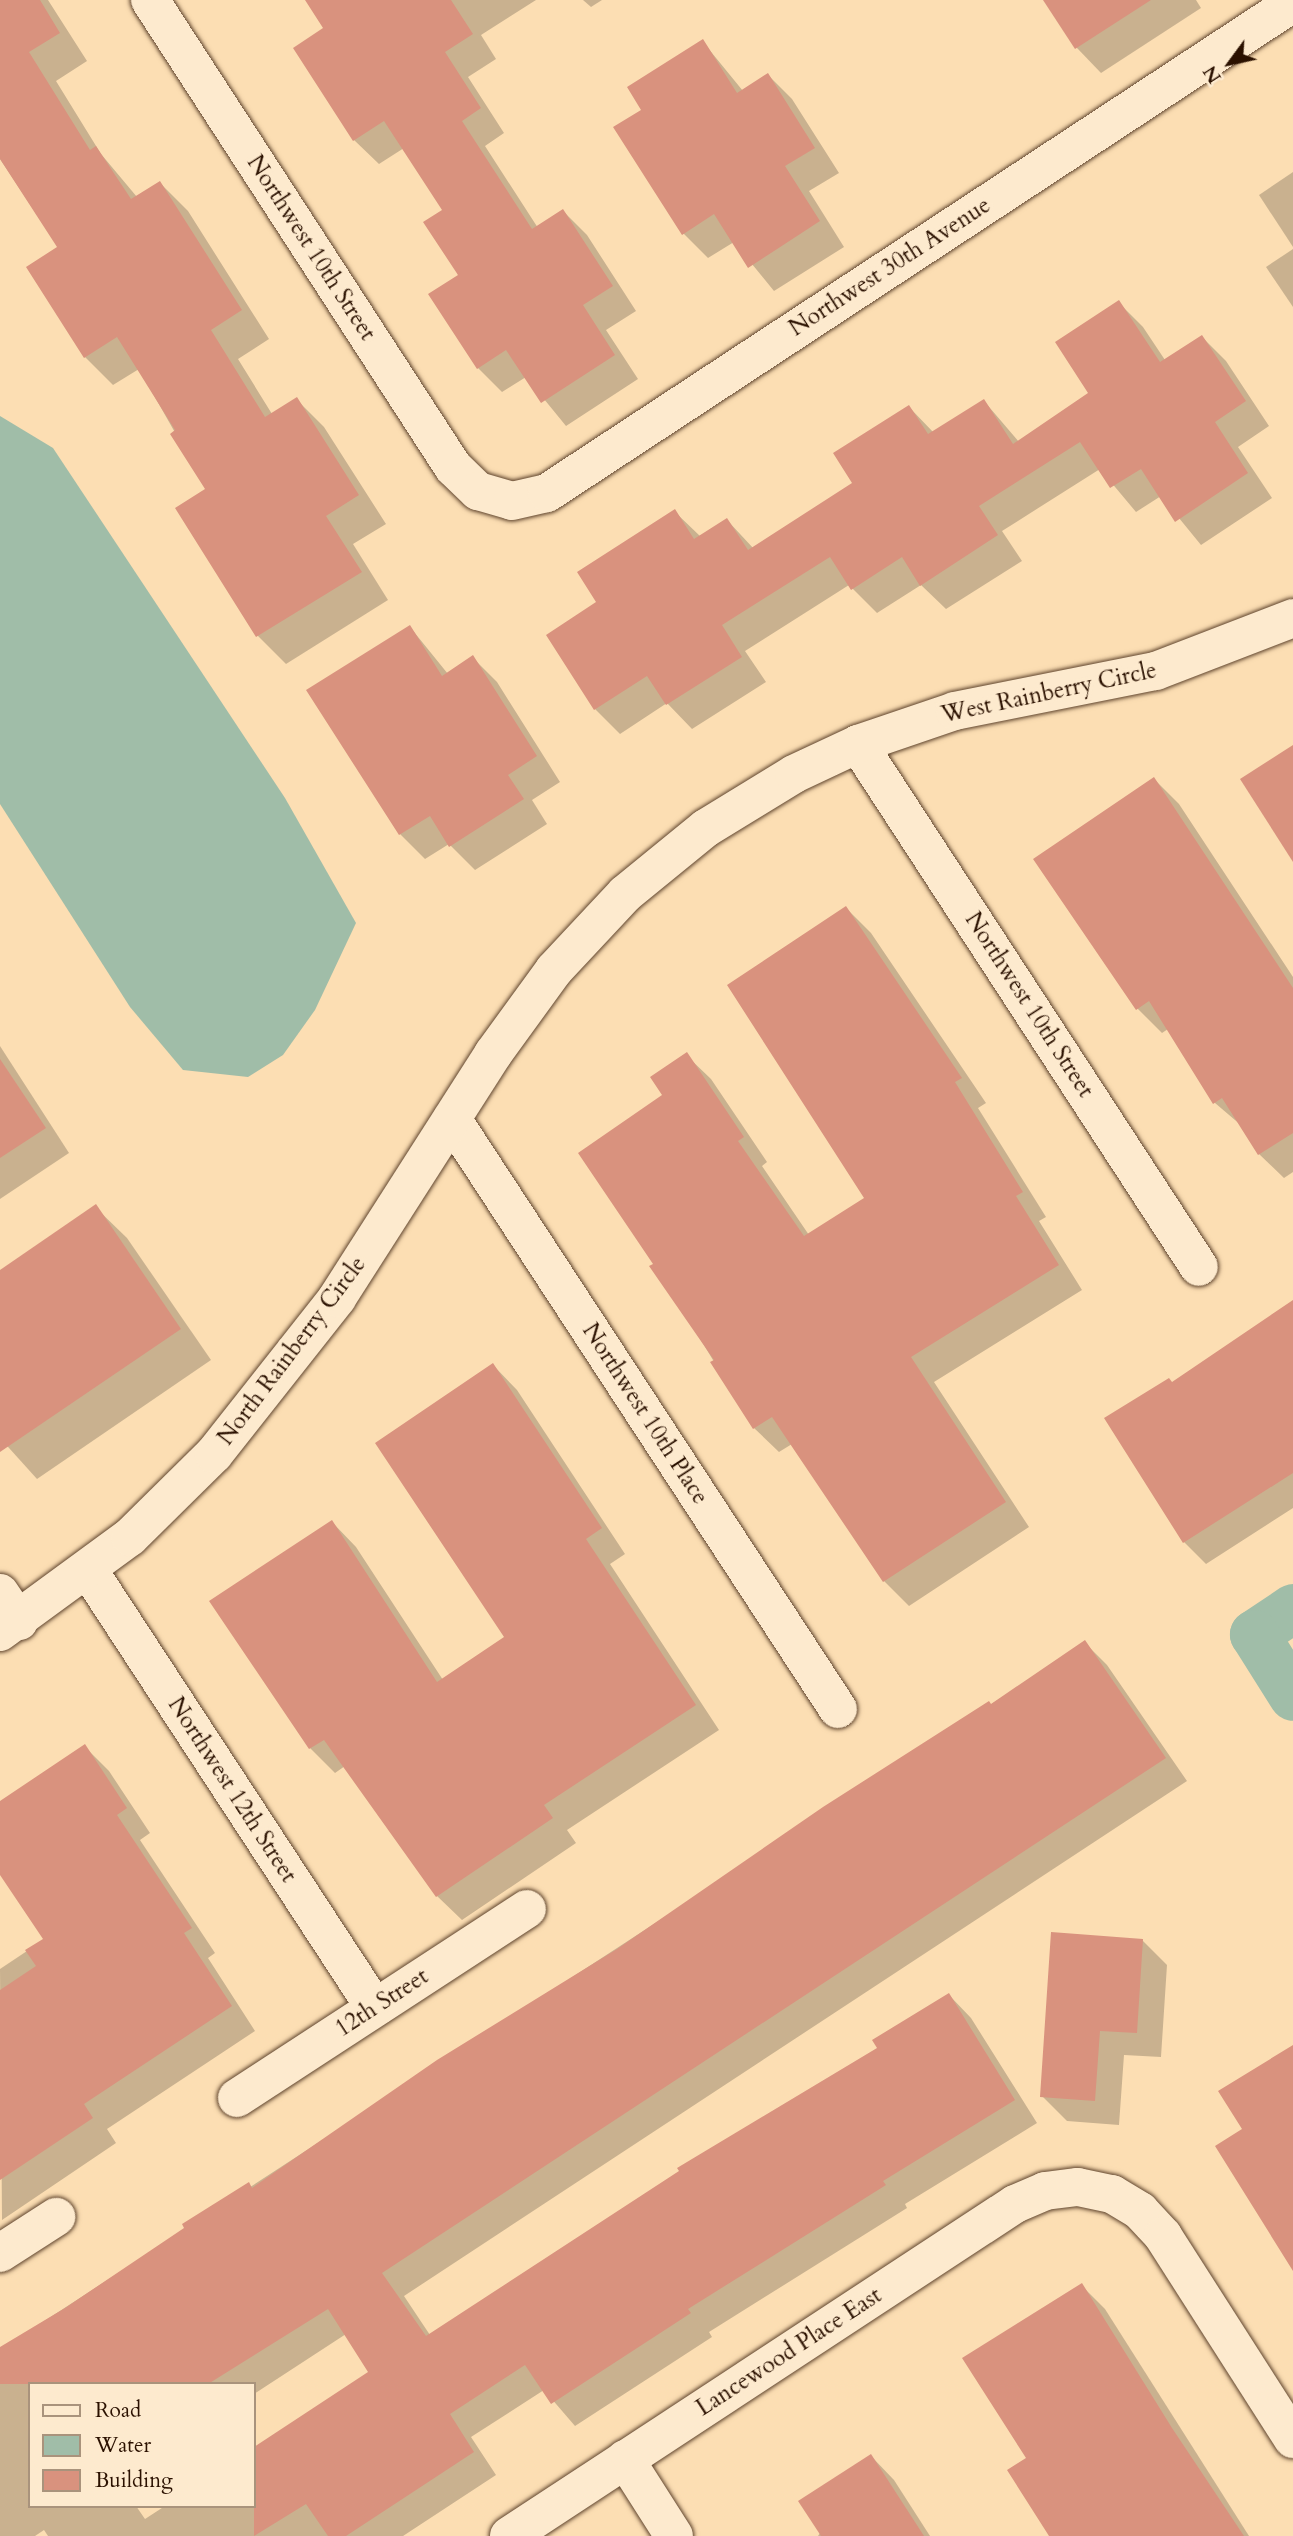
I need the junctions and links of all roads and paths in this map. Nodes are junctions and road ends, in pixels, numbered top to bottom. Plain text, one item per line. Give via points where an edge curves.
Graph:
1 (150, 0) edge
2 (1293, 3) edge
3 (478, 491) joint
4 (1293, 618) edge
5 (858, 744) junction
6 (452, 1119) junction
7 (1199, 1266) dead end
8 (89, 1571) junction
9 (6, 1615) edge
10 (838, 1709) dead end
11 (527, 1909) dead end
12 (375, 2008) junction
13 (237, 2098) dead end
14 (56, 2217) dead end
15 (0, 2253) edge
16 (1293, 2439) edge
17 (625, 2459) junction
18 (509, 2536) edge
19 (674, 2536) edge

1 - 3 street, Northwest 10th Street via 453,467
2 - 3 street, Northwest 30th Avenue via 547,493 512,501
4 - 5 street, West Rainberry Circle via 1156,671 955,711
5 - 6 street, West Rainberry Circle via 794,774 706,828 625,894 554,970
5 - 7 street, Northwest 10th Street
6 - 8 street, North Rainberry Circle via 337,1298 265,1394 214,1454
6 - 10 street, Northwest 10th Place
8 - 9 street, North Rainberry Circle
8 - 12 street, Northwest 12th Street
11 - 12 street, 12th Street
12 - 13 street, 12th Street
14 - 15 street
16 - 17 street, Lancewood Place East via 1163,2236 1140,2211 1112,2194 1078,2187 1045,2191 1015,2204
17 - 18 street, Lancewood Place East
17 - 19 street

